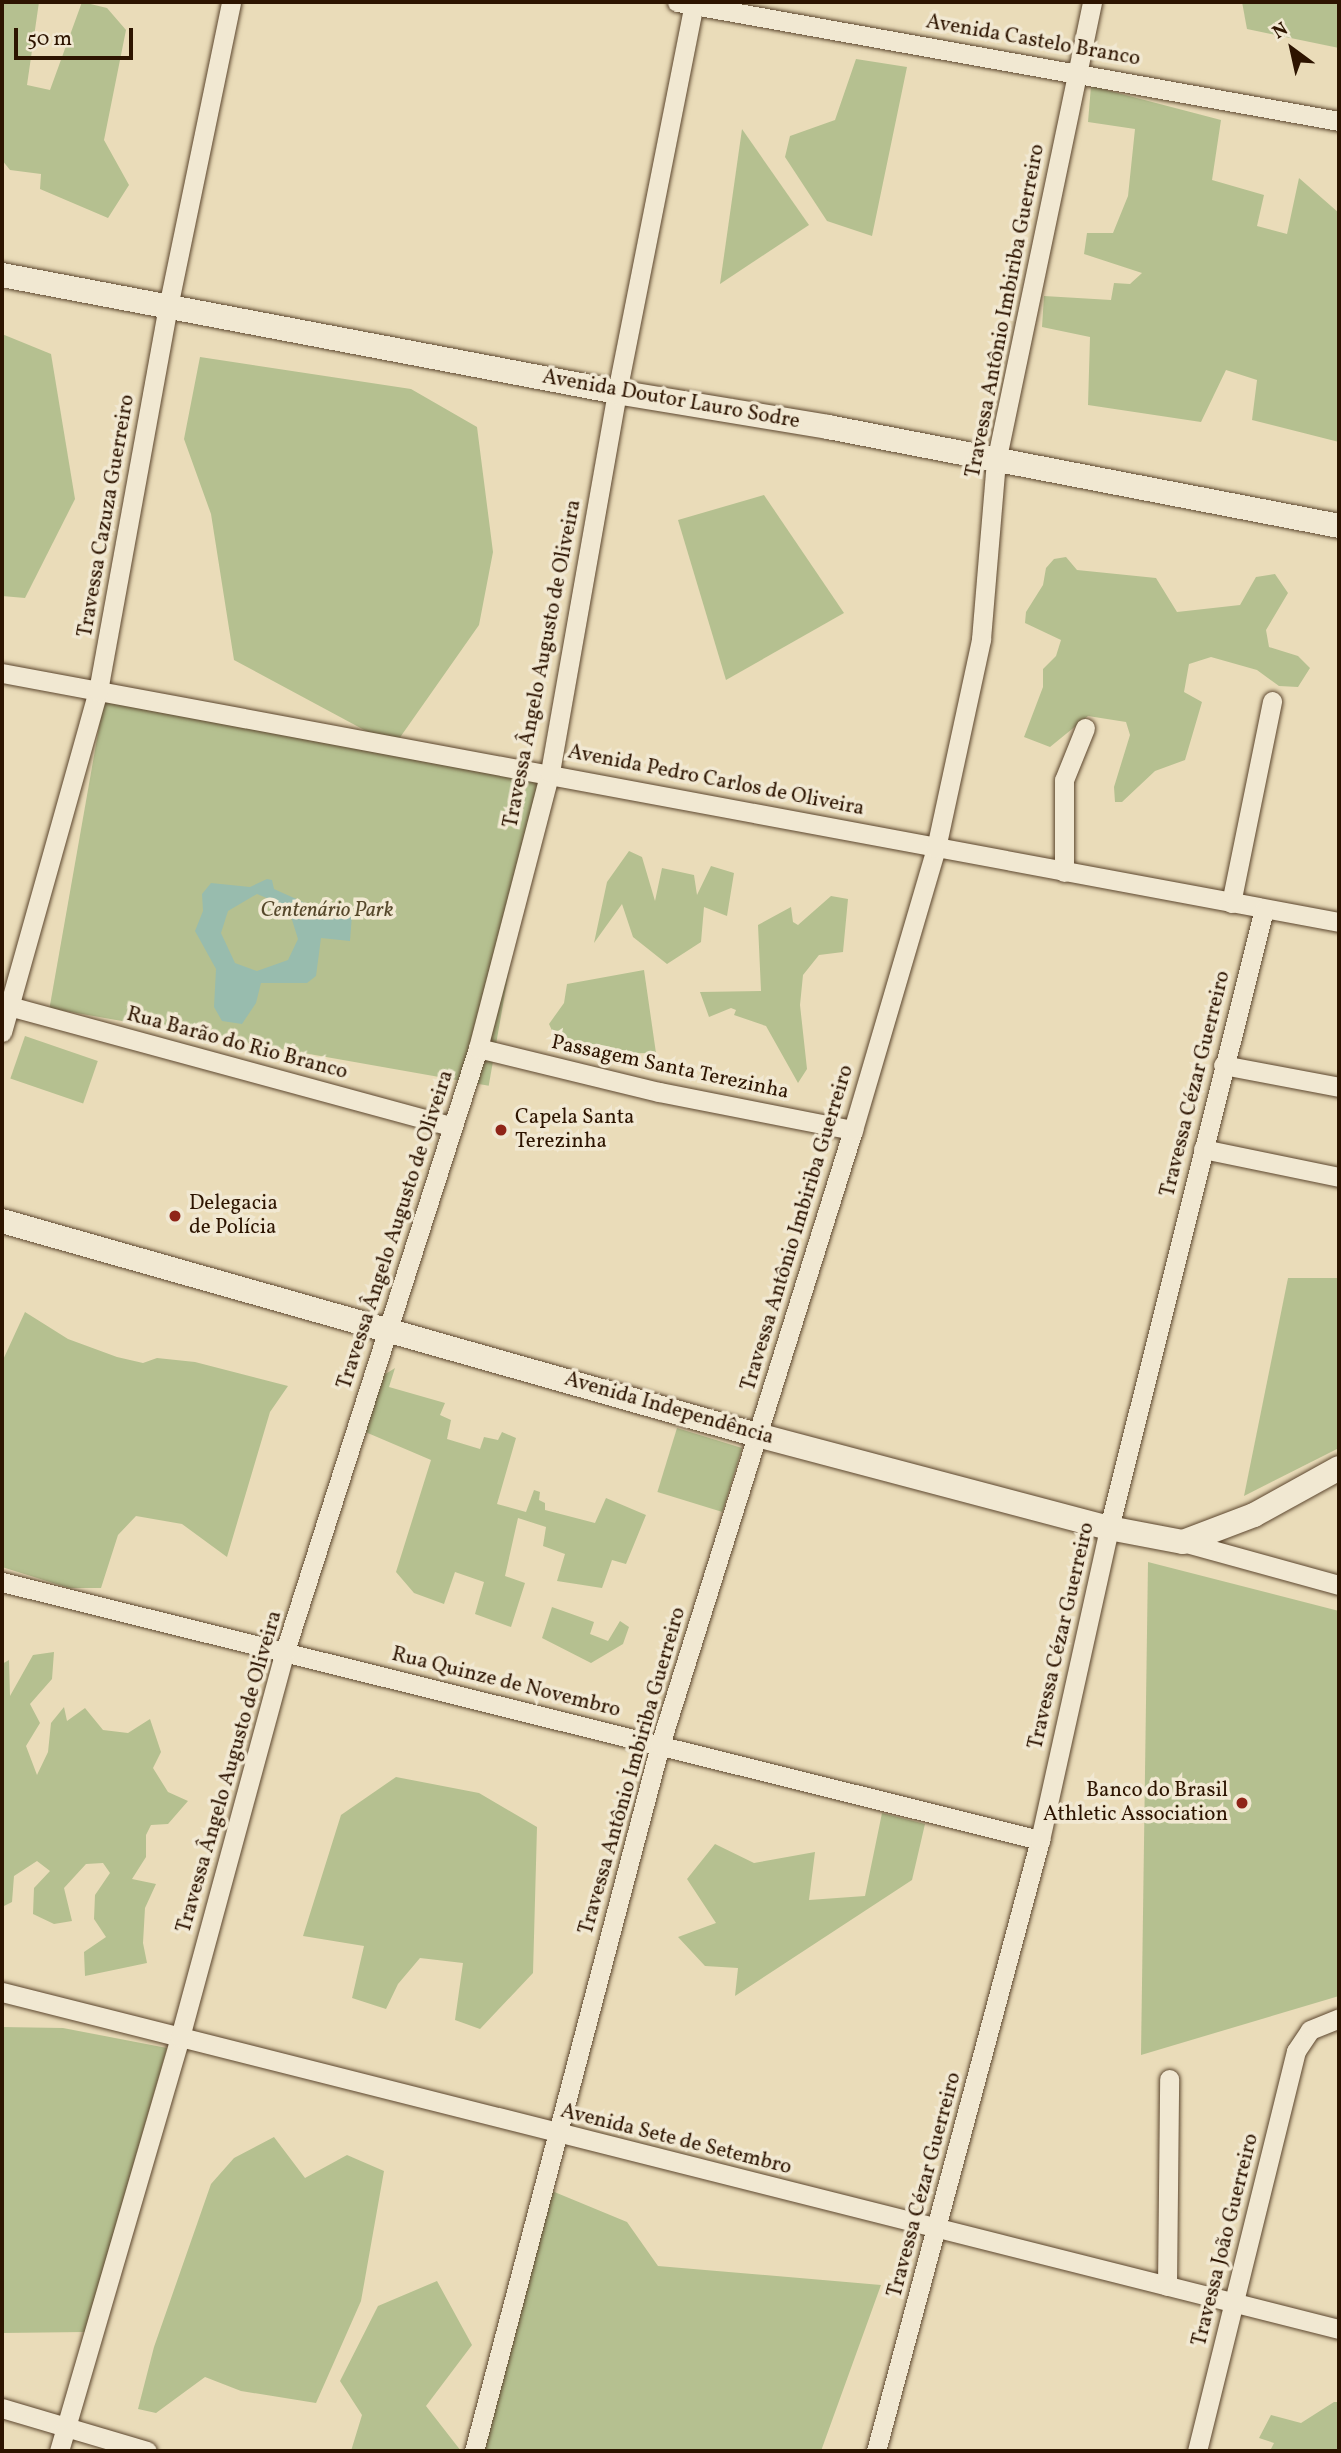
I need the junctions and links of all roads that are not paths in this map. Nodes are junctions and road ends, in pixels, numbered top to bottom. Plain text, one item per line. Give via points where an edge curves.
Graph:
1 (231, 2) edge
2 (1092, 2) edge
3 (688, 3) edge
4 (1079, 71) junction
5 (1339, 121) edge
6 (2, 275) edge
7 (168, 307) junction
8 (617, 392) junction
9 (996, 462) junction
10 (1339, 526) edge
11 (2, 673) edge
12 (98, 691) junction
13 (1272, 701) dead end
14 (1085, 728) dead end
15 (550, 772) junction
16 (936, 848) junction
17 (1064, 872) junction
18 (1231, 903) junction
19 (1264, 909) junction
20 (1339, 922) edge
21 (9, 1006) junction
22 (2, 1032) edge
23 (478, 1048) junction
24 (1223, 1065) junction
25 (1339, 1087) edge
26 (452, 1126) junction
27 (853, 1130) junction
28 (1203, 1149) junction
29 (1339, 1177) edge
30 (2, 1221) edge
31 (390, 1328) junction
32 (757, 1434) junction
33 (1339, 1468) edge
34 (1109, 1528) junction
35 (1183, 1542) junction
36 (2, 1583) edge
37 (1339, 1585) edge
38 (285, 1651) junction
39 (660, 1745) junction
40 (1040, 1840) junction
41 (2, 1992) edge
42 (1339, 2018) edge
43 (180, 2037) junction
44 (1169, 2079) dead end
45 (557, 2134) junction
46 (937, 2228) junction
47 (1167, 2286) junction
48 (1234, 2302) junction
49 (1339, 2329) edge
50 (2, 2408) edge
51 (65, 2426) junction
52 (59, 2451) edge
53 (147, 2451) edge
54 (474, 2451) edge
55 (876, 2451) edge
56 (1197, 2451) edge

1 - 7 street, Travessa Cazuza Guerreiro
2 - 4 street, Travessa Antônio Imbiriba Guerreiro
3 - 4 street, Avenida Castelo Branco
3 - 8 street, Travessa Ângelo Augusto de Oliveira
4 - 5 street, Avenida Castelo Branco
4 - 9 street, Travessa Antônio Imbiriba Guerreiro
6 - 7 street, Avenida Doutor Lauro Sodre
7 - 8 street, Avenida Doutor Lauro Sodre
7 - 12 street, Travessa Cazuza Guerreiro
8 - 9 street, Avenida Doutor Lauro Sodre via 828,427
8 - 15 street, Travessa Ângelo Augusto de Oliveira
9 - 10 street, Avenida Doutor Lauro Sodre
9 - 16 street, Travessa Antônio Imbiriba Guerreiro via 981,639
11 - 12 street, Avenida Pedro Carlos de Oliveira
12 - 15 street, Avenida Pedro Carlos de Oliveira
12 - 21 street, Travessa Cazuza Guerreiro
13 - 18 street
14 - 17 street via 1064,780
15 - 16 street, Avenida Pedro Carlos de Oliveira
15 - 23 street, Travessa Ângelo Augusto de Oliveira
16 - 17 street, Avenida Pedro Carlos de Oliveira
16 - 27 street, Travessa Antônio Imbiriba Guerreiro
17 - 18 street, Avenida Pedro Carlos de Oliveira
18 - 19 street, Avenida Pedro Carlos de Oliveira
19 - 20 street, Avenida Pedro Carlos de Oliveira
19 - 24 street, Travessa Cézar Guerreiro
21 - 22 street, Travessa Cazuza Guerreiro
21 - 26 street, Rua Barão do Rio Branco
23 - 26 street, Travessa Ângelo Augusto de Oliveira
23 - 27 street, Passagem Santa Terezinha via 659,1092
24 - 25 street
24 - 28 street, Travessa Cézar Guerreiro
26 - 31 street, Travessa Ângelo Augusto de Oliveira
27 - 32 street, Travessa Antônio Imbiriba Guerreiro
28 - 29 street
28 - 34 street, Travessa Cézar Guerreiro
30 - 31 street, Avenida Independência
31 - 32 street, Avenida Independência
31 - 38 street, Travessa Ângelo Augusto de Oliveira
32 - 34 street, Avenida Independência
32 - 39 street, Travessa Antônio Imbiriba Guerreiro
33 - 35 street via 1254,1515
34 - 35 street, Avenida Independência
34 - 40 street, Travessa Cézar Guerreiro
35 - 37 street, Avenida Independência
36 - 38 street, Rua Quinze de Novembro
38 - 39 street, Rua Quinze de Novembro
38 - 43 street, Travessa Ângelo Augusto de Oliveira
39 - 40 street, Rua Quinze de Novembro
39 - 45 street, Travessa Antônio Imbiriba Guerreiro
40 - 46 street, Travessa Cézar Guerreiro
41 - 43 street, Avenida Sete de Setembro
42 - 48 street, Travessa João Guerreiro via 1321,2023 1300,2039
43 - 45 street, Avenida Sete de Setembro
43 - 51 street, Travessa Ângelo Augusto de Oliveira
44 - 47 street
45 - 46 street, Avenida Sete de Setembro
45 - 54 street, Travessa Antônio Imbiriba Guerreiro
46 - 47 street, Avenida Sete de Setembro
46 - 55 street, Travessa Cézar Guerreiro
47 - 48 street, Avenida Sete de Setembro
48 - 49 street, Avenida Sete de Setembro
48 - 56 street, Travessa João Guerreiro
50 - 51 street
51 - 52 street, Travessa Ângelo Augusto de Oliveira
51 - 53 street

